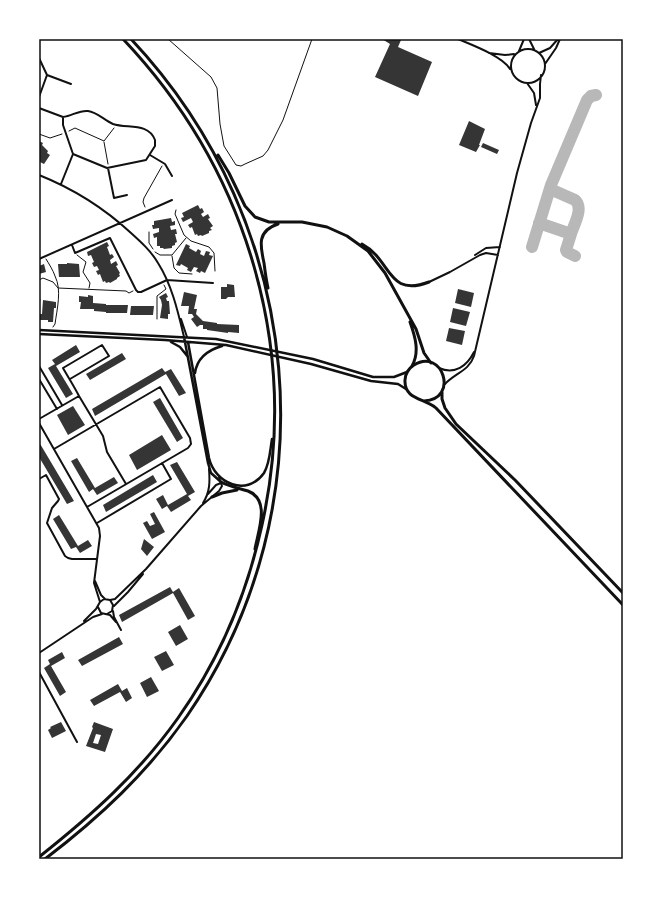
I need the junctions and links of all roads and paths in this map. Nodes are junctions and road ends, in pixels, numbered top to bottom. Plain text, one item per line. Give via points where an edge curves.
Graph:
1 (123, 39) edge
2 (131, 39) edge
3 (168, 39) edge
4 (312, 39) edge
5 (458, 39) edge
6 (524, 39) edge
7 (529, 39) edge
8 (559, 39) edge
9 (534, 50) junction
10 (488, 52) junction
11 (519, 52) junction
12 (539, 53) junction
13 (516, 54) junction
14 (39, 58) edge
15 (545, 65) junction
16 (512, 72) junction
17 (47, 75) junction
18 (542, 75) junction
19 (526, 82) junction
20 (71, 84) dead end
21 (39, 97) edge
22 (39, 108) edge
23 (535, 108) junction
24 (63, 117) junction
25 (117, 125) junction
26 (65, 132) junction
27 (39, 134) edge
28 (104, 141) junction
29 (208, 142) junction
30 (73, 154) junction
31 (150, 155) junction
32 (164, 163) junction
33 (108, 168) junction
34 (39, 175) edge
35 (172, 176) dead end
36 (61, 184) junction
37 (127, 195) dead end
38 (172, 200) dead end
39 (176, 210) dead end
40 (147, 212) junction
41 (283, 222) junction
42 (120, 224) junction
43 (149, 232) dead end
44 (186, 237) junction
45 (355, 241) junction
46 (72, 245) junction
47 (500, 247) junction
48 (75, 253) junction
49 (172, 255) junction
50 (44, 256) junction
51 (498, 256) junction
52 (472, 258) junction
53 (39, 259) edge
54 (214, 271) dead end
55 (192, 274) dead end
56 (39, 280) edge
57 (167, 280) junction
58 (163, 281) junction
59 (429, 282) joint
60 (213, 283) dead end
61 (58, 288) junction
62 (89, 288) junction
63 (136, 290) junction
64 (39, 296) edge
65 (40, 300) dead end
66 (271, 311) junction
67 (407, 314) junction
68 (157, 320) dead end
69 (51, 328) dead end
70 (39, 330) edge
71 (39, 334) edge
72 (186, 337) junction
73 (167, 340) junction
74 (187, 342) junction
75 (226, 345) junction
76 (476, 347) junction
77 (189, 362) junction
78 (431, 363) junction
79 (39, 366) edge
80 (412, 366) junction
81 (439, 368) junction
82 (407, 372) junction
83 (39, 379) edge
84 (70, 379) junction
85 (195, 379) junction
86 (444, 385) junction
87 (407, 390) junction
88 (442, 391) junction
89 (79, 396) junction
90 (424, 401) junction
91 (62, 406) junction
92 (57, 409) junction
93 (275, 413) junction
94 (39, 419) edge
95 (39, 423) edge
96 (96, 424) junction
97 (54, 449) junction
98 (162, 463) junction
99 (208, 465) junction
100 (219, 477) junction
101 (39, 479) edge
102 (221, 482) junction
103 (226, 482) junction
104 (126, 484) junction
105 (239, 489) junction
106 (208, 495) junction
107 (212, 497) junction
108 (201, 506) junction
109 (87, 507) junction
110 (97, 523) junction
111 (96, 559) junction
112 (254, 559) junction
113 (146, 570) junction
114 (94, 577) junction
115 (623, 593) edge
116 (105, 599) junction
117 (110, 600) junction
118 (100, 602) junction
119 (623, 605) edge
120 (98, 606) junction
121 (114, 607) junction
122 (113, 610) junction
123 (102, 614) junction
124 (107, 614) junction
125 (116, 622) junction
126 (82, 624) junction
127 (121, 630) dead end
128 (39, 654) edge
129 (39, 672) edge
130 (77, 742) dead end
131 (39, 857) edge
132 (45, 859) edge

1 - 93 main road via 159,80 190,124 215,167 236,213 265,309 273,358
2 - 29 main road via 172,87
3 - 4 path via 211,77 217,88 224,146 236,165 241,166 263,156 268,150 283,120
5 - 10 street
6 - 11 street
7 - 9 street
8 - 12 street via 550,48
8 - 15 street
9 - 11 street
9 - 12 street
10 - 13 street
10 - 16 street via 506,63
11 - 13 street
12 - 15 street
13 - 16 street via 512,62
14 - 17 street
15 - 18 street
16 - 19 street
17 - 20 street
17 - 21 street
18 - 19 street via 534,81
18 - 23 street via 540,98
19 - 23 street via 535,95
22 - 24 street
23 - 47 street
24 - 25 street via 82,111 90,112
24 - 26 street
25 - 28 path
25 - 31 street via 137,126 151,133 156,143
26 - 27 path via 50,138
26 - 28 path via 75,128
26 - 30 street
28 - 33 path
29 - 41 main road via 227,169 250,214 266,222
29 - 66 main road via 245,219 260,264
30 - 33 street via 100,167
30 - 36 street
31 - 32 street
31 - 33 street via 141,162
32 - 35 street
32 - 40 path via 144,198
33 - 37 street via 114,198
34 - 36 street
36 - 42 street via 97,205
38 - 40 street
39 - 44 path via 175,214
40 - 42 street
41 - 45 main road via 319,224
41 - 66 main road via 268,229 261,242
42 - 46 street
42 - 57 street via 151,254
43 - 49 path via 149,243 154,251 160,255
44 - 49 path
44 - 54 path via 209,247 214,253
45 - 59 main road via 376,254 395,279 402,284 414,286
45 - 67 main road via 368,251 380,266
46 - 48 street
46 - 50 street
47 - 51 street
47 - 52 street via 486,248
48 - 62 path via 86,262 83,272 90,283
48 - 63 street via 110,238
49 - 55 path via 174,268 178,273
50 - 53 street
50 - 61 path via 56,276
51 - 52 street via 484,254
51 - 76 street
52 - 59 street
56 - 61 path via 50,280
57 - 58 street
57 - 60 street
57 - 72 street
58 - 63 street via 141,292
58 - 68 path via 166,289 157,296
61 - 62 path
61 - 69 path via 56,324
62 - 63 path via 130,293
64 - 65 path
66 - 132 main road via 280,390 278,467 264,545 240,615 205,686 160,751 113,802
67 - 78 main road
67 - 80 main road via 416,346
70 - 72 main road
71 - 73 main road
72 - 74 main road
72 - 82 main road via 220,340 289,354 373,377 394,377
73 - 74 main road
73 - 77 main road via 182,349
74 - 75 main road
74 - 77 main road
74 - 85 main road
75 - 85 main road via 213,349 203,356 197,366
75 - 87 main road via 329,368 371,381 398,384
76 - 81 street via 470,359 460,368 450,371
76 - 86 street via 468,366
77 - 99 main road
78 - 80 main road via 422,362
78 - 81 main road
79 - 91 street
80 - 82 main road
81 - 86 main road via 444,376
82 - 87 main road
83 - 92 street
84 - 84 street via 63,368 102,345 109,356
84 - 89 street
85 - 100 main road via 210,462
86 - 88 main road
87 - 90 main road via 414,398
88 - 90 main road via 434,398
88 - 115 main road via 444,404 456,424 512,477
89 - 91 street
89 - 96 street
90 - 119 main road via 436,408
91 - 92 street
92 - 94 street
93 - 103 main road via 268,460 263,474 247,484 235,485
93 - 112 main road via 269,494
95 - 97 street
96 - 97 street
96 - 98 street via 160,387 191,442 188,448
96 - 104 street
97 - 109 street
98 - 104 street
98 - 110 street via 171,479
99 - 102 main road via 213,475
99 - 106 street
100 - 102 street
100 - 103 main road
101 - 111 street via 46,475 59,499 52,508 47,525 65,556 70,559
102 - 103 street
102 - 105 main road
102 - 106 street
102 - 107 street via 220,490
104 - 109 street
105 - 107 main road
105 - 112 main road via 254,494 261,506
106 - 108 street
107 - 108 street
108 - 113 street
109 - 110 street
110 - 111 street via 100,533
111 - 114 street
112 - 131 main road via 241,599 224,638 178,718 153,751 114,794
113 - 117 street via 115,599
113 - 121 street
114 - 116 street via 100,594
114 - 118 street
116 - 117 street
116 - 118 street
117 - 121 street
118 - 120 street
120 - 123 street
120 - 126 street
121 - 122 street
122 - 124 street
122 - 125 street
123 - 124 street
123 - 126 street
124 - 125 street
125 - 127 street
126 - 128 street
129 - 130 street

